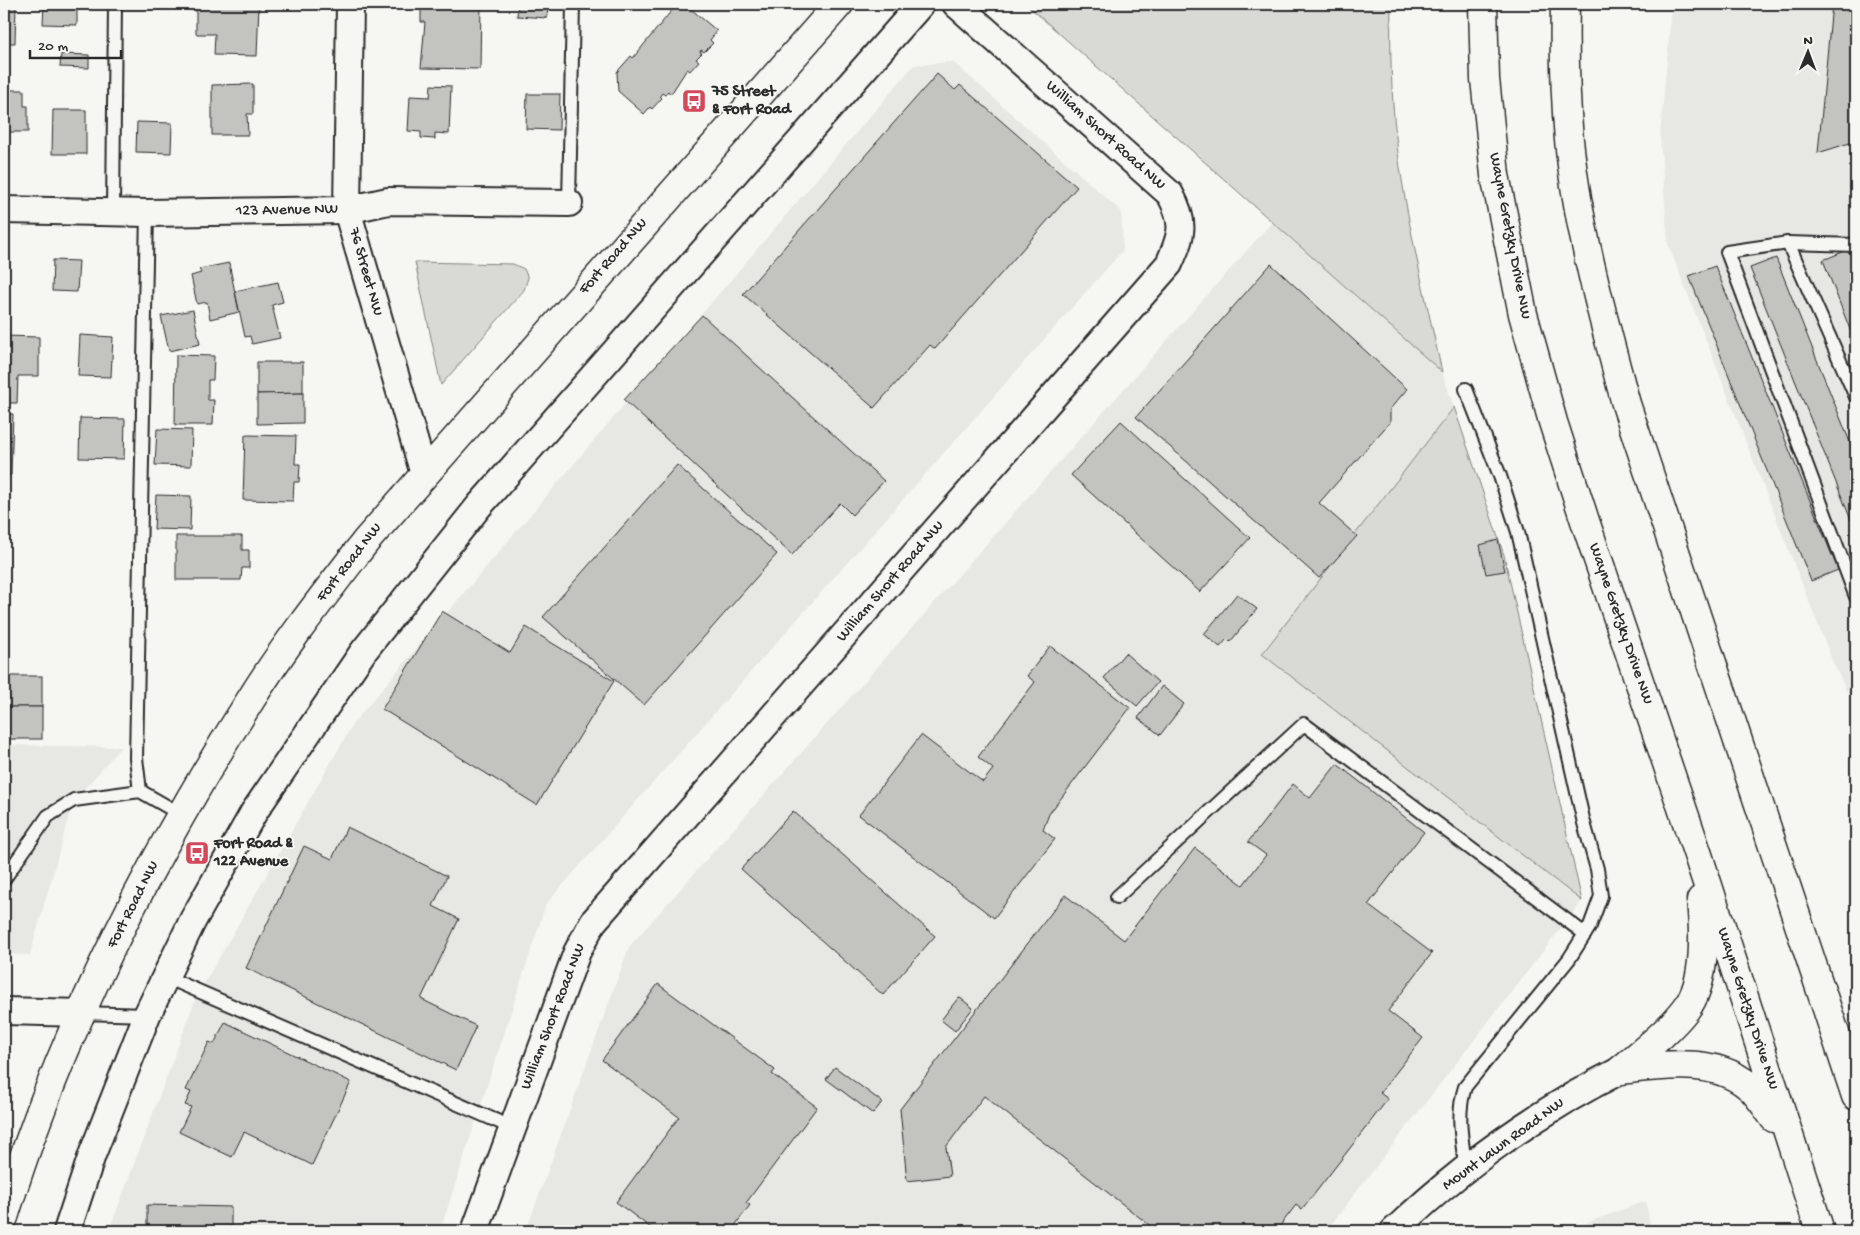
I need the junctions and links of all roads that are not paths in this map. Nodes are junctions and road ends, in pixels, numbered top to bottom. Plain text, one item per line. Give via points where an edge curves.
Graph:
1 (115, 4) edge
2 (350, 4) edge
3 (573, 4) edge
4 (839, 4) edge
5 (921, 4) edge
6 (956, 4) edge
7 (1483, 4) edge
8 (1565, 4) edge
9 (569, 203) joint
10 (4, 210) edge
11 (347, 210) junction
12 (113, 212) junction
13 (147, 213) junction
14 (1788, 243) junction
15 (1856, 245) edge
16 (1466, 388) dead end
17 (1856, 397) edge
18 (424, 474) junction
19 (1856, 597) edge
20 (140, 791) junction
21 (182, 815) junction
22 (1698, 855) junction
23 (4, 878) edge
24 (1117, 897) dead end
25 (1585, 934) junction
26 (166, 977) junction
27 (4, 1011) edge
28 (82, 1013) junction
29 (147, 1015) junction
30 (1621, 1070) junction
31 (1856, 1096) edge
32 (513, 1128) junction
33 (1788, 1136) junction
34 (1466, 1170) junction
35 (4, 1217) edge
36 (67, 1231) edge
37 (475, 1231) edge
38 (1394, 1231) edge
39 (1820, 1231) edge

1 - 12 lane
2 - 11 street, 76 Street NW
3 - 9 lane
4 - 18 main road, Fort Road NW
5 - 26 street via 479,506 363,652 254,812 193,920
6 - 32 street, William Short Road NW via 1170,194 1181,213 1181,232 1176,248 1169,264 593,922 577,952
7 - 22 main road, Wayne Gretzky Drive NW via 1485,79 1495,176 1523,314 1585,522
8 - 31 main road via 1564,62 1569,142 1599,304 1626,404
9 - 11 street, 123 Avenue NW via 388,201
10 - 12 street, 123 Avenue NW
11 - 13 street, 123 Avenue NW
11 - 18 street, 76 Street NW
12 - 13 street, 123 Avenue NW
13 - 20 lane via 136,758
14 - 15 lane
14 - 17 lane
14 - 19 lane via 1727,252
16 - 25 lane via 1518,532 1597,869 1601,896
18 - 21 main road, Fort Road NW via 366,540 312,611 248,703
20 - 21 lane
20 - 23 lane via 74,800 48,816
21 - 28 main road, Fort Road NW via 138,894
22 - 30 main road via 1704,935 1696,987 1687,1007
22 - 33 main road, Wayne Gretzky Drive NW
24 - 25 lane via 1304,724
25 - 34 lane via 1569,959 1465,1087 1460,1101 1460,1133
26 - 29 street
26 - 32 lane
27 - 28 street
28 - 29 lane
28 - 35 main road, Fort Road NW via 41,1111
29 - 36 street via 92,1155
30 - 33 main road via 1672,1064 1722,1072 1753,1090
30 - 34 street, Mount Lawn Road NW via 1577,1092
32 - 37 street, William Short Road NW
33 - 39 main road, Wayne Gretzky Drive NW
34 - 38 street, Mount Lawn Road NW

